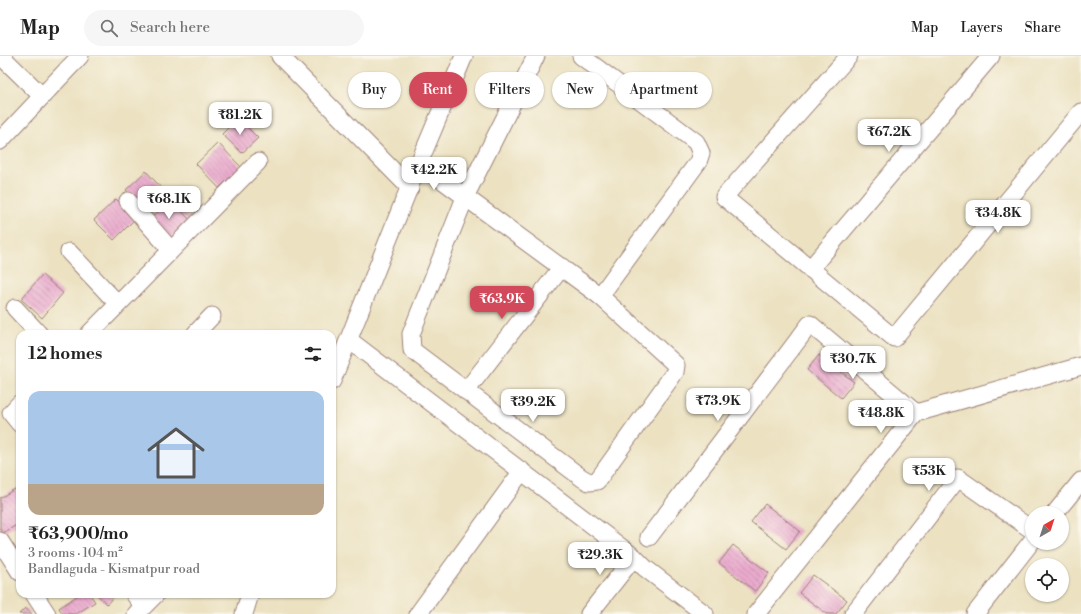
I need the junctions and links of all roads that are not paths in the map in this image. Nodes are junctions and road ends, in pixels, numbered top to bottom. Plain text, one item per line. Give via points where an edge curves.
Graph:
1 (1, 56) edge
2 (80, 56) edge
3 (280, 56) edge
4 (464, 56) edge
5 (536, 56) edge
6 (581, 56) edge
7 (850, 56) edge
8 (985, 59) edge
9 (42, 96) junction
10 (1081, 112) edge
11 (0, 141) edge
12 (258, 162) dead end
13 (419, 163) junction
14 (410, 188) junction
15 (466, 195) junction
16 (128, 201) dead end
17 (171, 250) junction
18 (70, 252) dead end
19 (562, 267) junction
20 (810, 269) junction
21 (600, 296) junction
22 (118, 304) junction
23 (15, 308) dead end
24 (212, 316) dead end
25 (35, 330) edge
26 (93, 330) edge
27 (199, 330) edge
28 (349, 340) junction
29 (1081, 366) edge
30 (336, 371) edge
31 (466, 390) junction
32 (16, 407) edge
33 (916, 413) junction
34 (16, 420) edge
35 (522, 472) junction
36 (1081, 481) edge
37 (1061, 506) edge
38 (1025, 525) edge
39 (649, 537) dead end
40 (0, 541) edge
41 (1025, 550) edge
42 (634, 557) junction
43 (16, 566) edge
44 (37, 598) edge
45 (249, 598) edge
46 (47, 614) edge
47 (244, 614) edge
48 (418, 614) edge
49 (589, 614) edge
50 (705, 614) edge
51 (756, 614) edge
52 (853, 614) edge
53 (975, 614) edge

1 - 9 street
2 - 9 street
3 - 14 street
4 - 13 street
5 - 15 street
6 - 21 street via 696,142 701,152 698,162
7 - 20 street via 724,197
8 - 20 street
9 - 11 street
10 - 20 street via 894,338
12 - 17 street
13 - 14 street
13 - 15 street
14 - 28 street
15 - 19 street
15 - 31 street via 411,334 412,350
16 - 17 street
17 - 22 street
18 - 22 street
19 - 21 street
19 - 31 street
21 - 31 street via 676,365 675,372 597,481 589,482 582,478
22 - 26 street
23 - 25 street
24 - 27 street
28 - 30 street
28 - 35 street
29 - 33 street
32 - 34 street via 10,413
33 - 39 street via 810,324
33 - 51 street
35 - 42 street
35 - 48 street
36 - 37 street
38 - 52 street via 958,478
40 - 43 street
41 - 53 street
42 - 49 street
42 - 50 street
44 - 46 street
45 - 47 street

